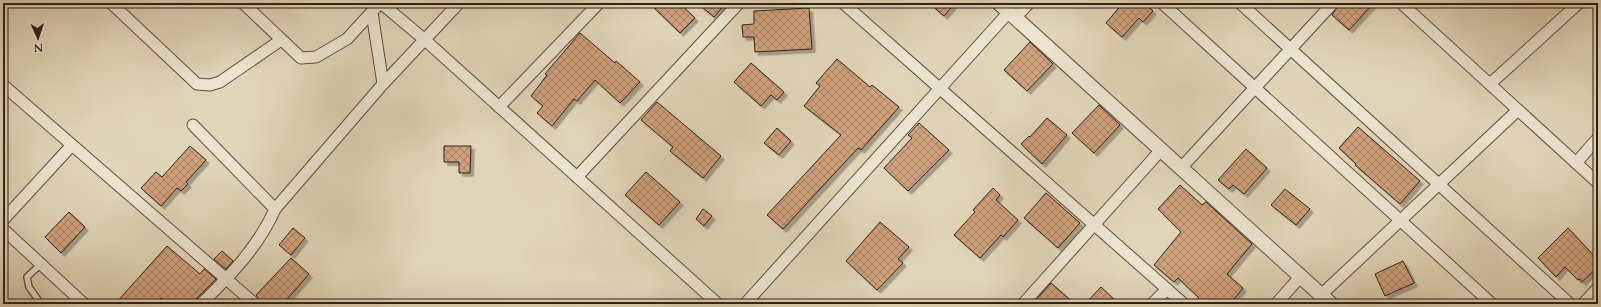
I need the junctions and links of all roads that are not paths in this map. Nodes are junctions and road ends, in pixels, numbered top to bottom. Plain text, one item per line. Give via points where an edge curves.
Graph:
1 (111, 3) edge
2 (243, 3) edge
3 (381, 3) edge
4 (394, 3) edge
5 (459, 3) edge
6 (599, 3) edge
7 (739, 3) edge
8 (843, 3) edge
9 (1029, 3) edge
10 (1162, 3) edge
11 (1240, 3) edge
12 (1333, 3) edge
13 (1401, 3) edge
14 (1579, 3) edge
15 (1008, 11) edge
16 (372, 13) junction
17 (395, 15) junction
18 (281, 40) junction
19 (425, 40) junction
20 (1290, 49) junction
21 (383, 84) junction
22 (1490, 84) junction
23 (3, 85) edge
24 (940, 88) junction
25 (1255, 88) junction
26 (499, 107) junction
27 (1518, 110) junction
28 (193, 125) dead end
29 (1598, 138) edge
30 (72, 145) junction
31 (1161, 150) junction
32 (1576, 163) junction
33 (1181, 168) junction
34 (577, 177) junction
35 (1598, 183) edge
36 (1438, 184) junction
37 (275, 209) junction
38 (3, 220) edge
39 (1400, 220) junction
40 (1094, 224) junction
41 (3, 229) edge
42 (41, 264) junction
43 (1301, 276) junction
44 (226, 280) junction
45 (1598, 288) edge
46 (1167, 289) junction
47 (1326, 300) edge
48 (41, 304) edge
49 (84, 304) edge
50 (201, 304) edge
51 (255, 304) edge
52 (718, 304) edge
53 (745, 304) edge
54 (1023, 304) edge
55 (1152, 304) edge
56 (1184, 304) edge
57 (1276, 304) edge
58 (1492, 304) edge
59 (1570, 304) edge
60 (1583, 304) edge

1 - 18 street via 197,84 220,82
2 - 18 street
3 - 16 street
3 - 17 street
4 - 17 street
5 - 19 street
6 - 26 street
7 - 34 street
8 - 24 street
9 - 15 street
10 - 25 street
11 - 20 street
12 - 20 street
13 - 22 street
14 - 22 street
15 - 24 street
15 - 31 street
16 - 18 street via 347,39 316,56 301,58
16 - 21 street
17 - 19 street
19 - 21 street
19 - 26 street
20 - 25 street
20 - 36 street
21 - 37 street
22 - 27 street
23 - 30 street
24 - 40 street
24 - 53 street
25 - 33 street
25 - 39 street
26 - 34 street
27 - 32 street
27 - 36 street
28 - 37 street
29 - 32 street
30 - 38 street
30 - 44 street
31 - 33 street
31 - 40 street
32 - 35 street
33 - 43 street
34 - 52 street
36 - 39 street
36 - 59 street
37 - 44 street via 253,246
39 - 47 street
39 - 58 street
40 - 46 street
40 - 54 street
41 - 42 street
42 - 48 lane via 28,277 29,287
42 - 49 street
43 - 47 street
43 - 57 street
44 - 50 street
44 - 51 street
45 - 60 street
46 - 55 street
46 - 56 street

